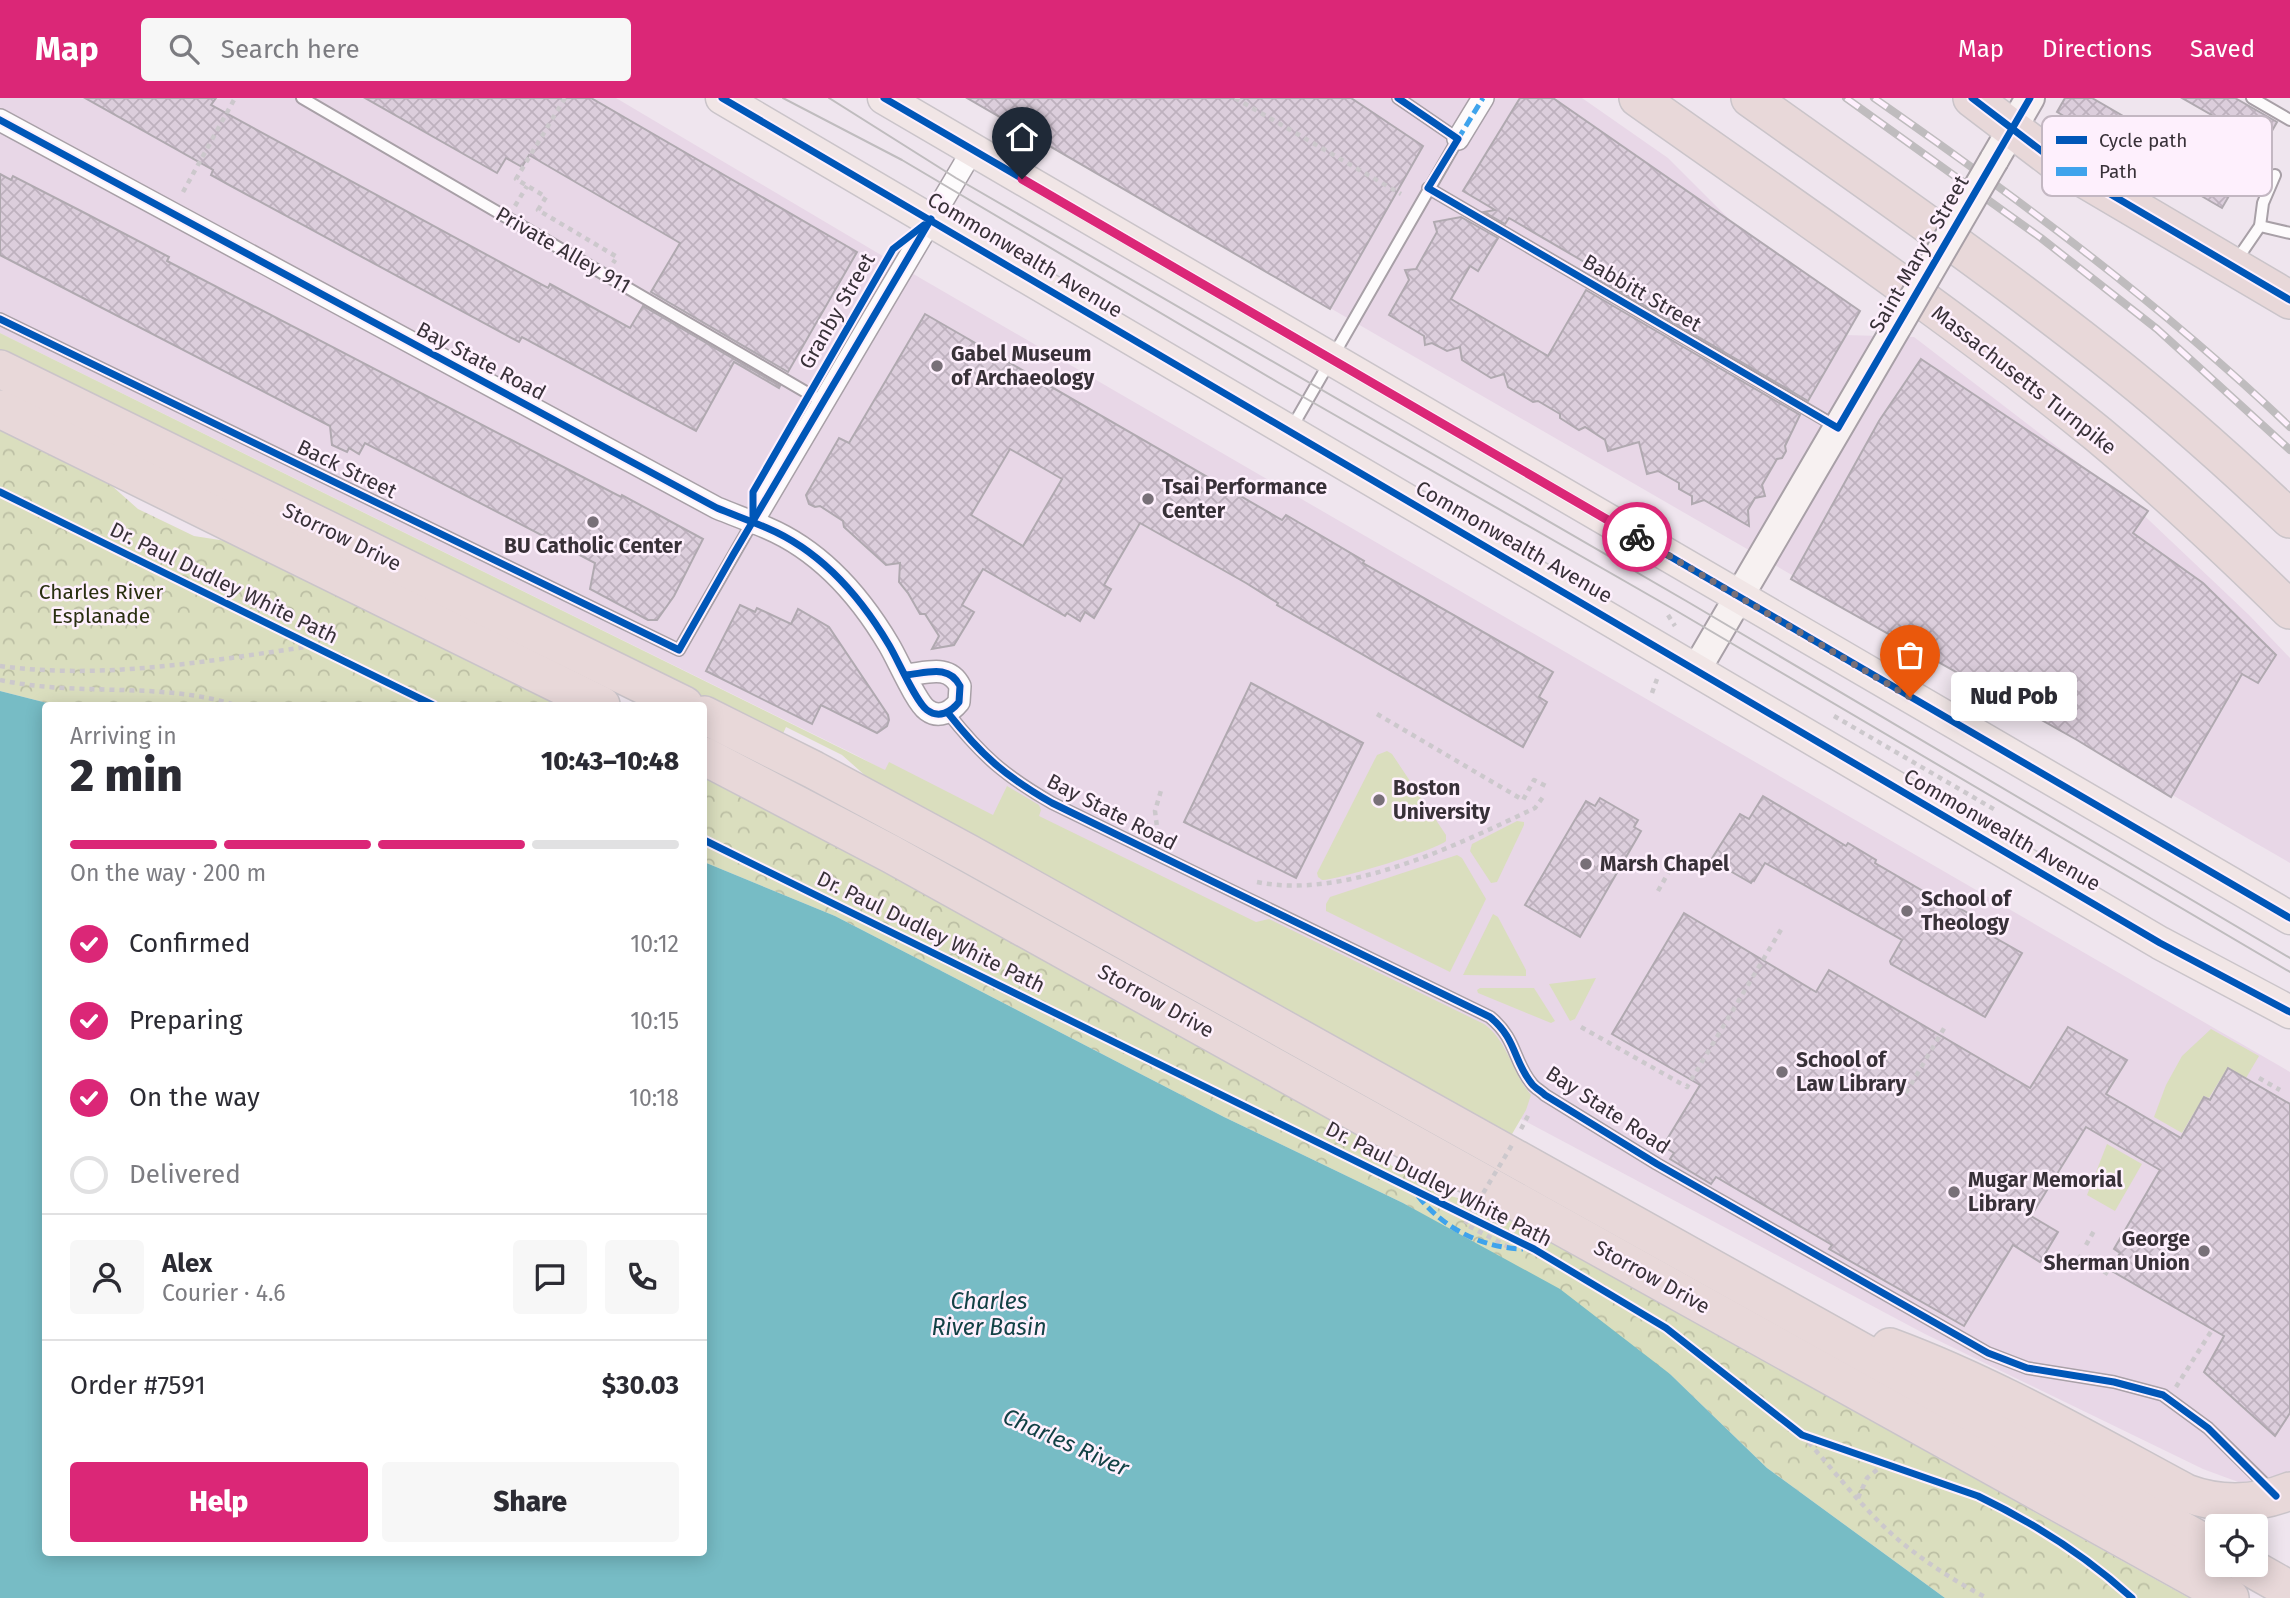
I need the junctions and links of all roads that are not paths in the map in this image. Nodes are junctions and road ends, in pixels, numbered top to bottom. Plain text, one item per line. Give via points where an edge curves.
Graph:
1 (302, 98) edge
2 (722, 98) edge
3 (884, 98) edge
4 (1398, 98) edge
5 (1483, 98) edge
6 (1638, 98) edge
7 (1749, 98) edge
8 (1972, 98) edge
9 (2252, 98) edge
10 (2022, 113) edge
11 (0, 120) edge
12 (2290, 120) edge
13 (1458, 139) junction
14 (2042, 142) edge
15 (972, 151) junction
16 (2275, 175) dead end
17 (2272, 182) edge
18 (1428, 188) junction
19 (2114, 196) edge
20 (2266, 196) edge
21 (931, 219) junction
22 (2260, 226) junction
23 (2290, 233) edge
24 (2232, 266) junction
25 (2290, 300) edge
26 (0, 319) edge
27 (1332, 359) junction
28 (0, 369) edge
29 (823, 402) junction
30 (0, 409) edge
31 (1838, 428) junction
32 (1290, 431) junction
33 (2290, 519) edge
34 (752, 523) junction
35 (1739, 597) junction
36 (2290, 610) edge
37 (679, 650) joint
38 (1696, 670) junction
39 (906, 675) junction
40 (595, 702) edge
41 (678, 702) edge
42 (948, 713) junction
43 (707, 716) edge
44 (707, 758) edge
45 (2290, 918) edge
46 (2290, 1012) edge
47 (1780, 1307) junction
48 (2285, 1498) edge
49 (2205, 1543) edge
50 (2267, 1577) edge
51 (2290, 1590) edge
52 (2230, 1598) edge

1 - 29 lane, Private Alley 911
2 - 21 main road, Commonwealth Avenue
3 - 15 main road
4 - 13 lane
5 - 13 street
6 - 36 highway, Massachusetts Turnpike via 2060,404 2166,493
7 - 33 highway via 2075,333
8 - 10 highway
9 - 12 lane
10 - 14 highway
10 - 31 street, Saint Mary's Street, bridge
11 - 34 street, Bay State Road
13 - 18 lane
15 - 21 street, Granby Street
15 - 27 main road
16 - 17 lane
18 - 27 lane
18 - 31 lane, Babbitt Street
19 - 24 highway
20 - 22 lane
21 - 29 street, Granby Street
21 - 32 main road, Commonwealth Avenue
22 - 23 lane
22 - 24 lane
24 - 25 highway
26 - 37 lane, Back Street
27 - 32 lane
27 - 35 main road
28 - 41 highway, Storrow Drive
29 - 34 street, Granby Street
30 - 40 highway, Storrow Drive
31 - 35 street, Saint Mary's Street
32 - 38 main road, Commonwealth Avenue
34 - 37 lane, Granby Street
34 - 39 street, Bay State Road via 804,549 842,581 876,624
35 - 38 street, Saint Mary's Street
35 - 45 main road
38 - 46 main road, Commonwealth Avenue via 2160,943
39 - 42 street, Bay State Road via 925,709
39 - 42 street via 951,674 961,694
42 - 48 lane, Bay State Road via 997,768 1052,803 1490,1017 1510,1038 1532,1084 1657,1164 1989,1353 2027,1368 2163,1395 2208,1428
43 - 47 highway, Storrow Drive via 968,853
44 - 52 highway, Storrow Drive via 891,854
47 - 48 highway via 1937,1364 2186,1493 2227,1503
47 - 49 highway, Storrow Drive
50 - 51 highway

